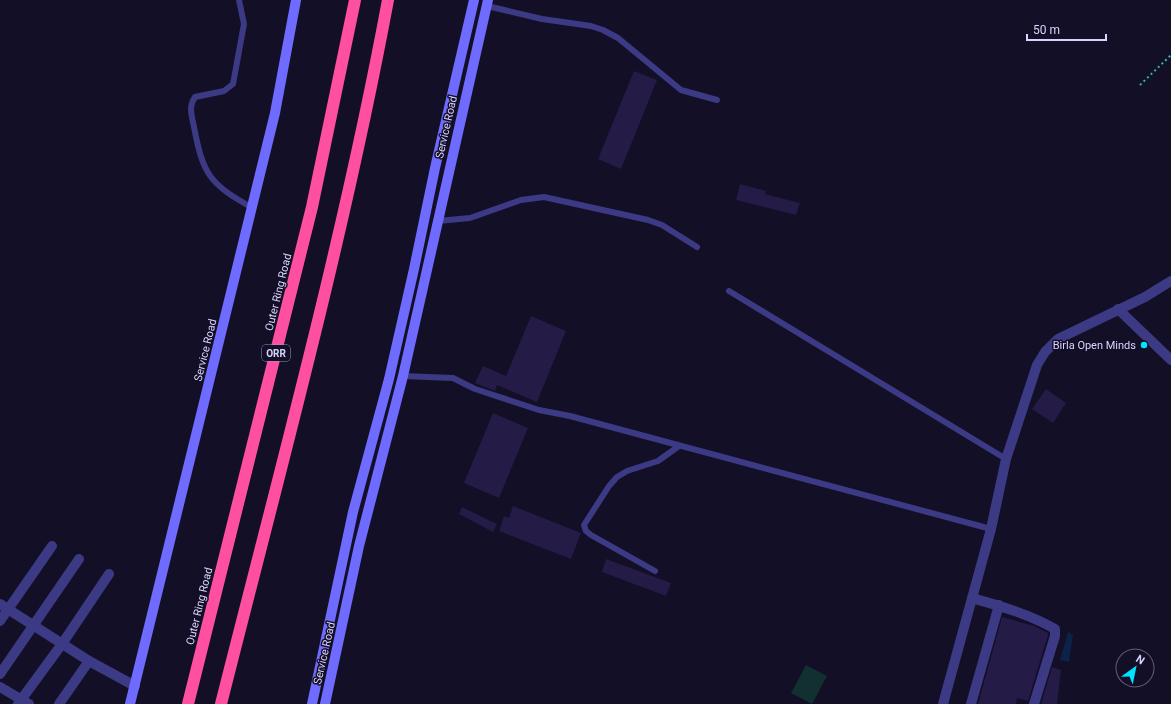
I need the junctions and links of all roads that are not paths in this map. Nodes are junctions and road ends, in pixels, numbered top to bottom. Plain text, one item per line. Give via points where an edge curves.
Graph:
1 (239, 0) edge
2 (296, 0) edge
3 (355, 0) edge
4 (388, 0) edge
5 (474, 0) edge
6 (487, 3) edge
7 (717, 100) dead end
8 (252, 208) junction
9 (438, 221) junction
10 (697, 247) dead end
11 (1171, 281) edge
12 (730, 291) dead end
13 (1118, 309) junction
14 (1171, 360) edge
15 (403, 376) junction
16 (679, 446) junction
17 (1006, 459) junction
18 (990, 529) junction
19 (52, 546) dead end
20 (79, 559) dead end
21 (655, 571) dead end
22 (109, 574) dead end
23 (972, 598) junction
24 (999, 605) junction
25 (4, 606) edge
26 (0, 621) edge
27 (35, 626) junction
28 (62, 644) junction
29 (89, 661) junction
30 (0, 674) edge
31 (135, 686) junction
32 (0, 687) edge
33 (23, 703) edge
34 (59, 704) edge
35 (130, 704) edge
36 (188, 704) edge
37 (221, 704) edge
38 (312, 704) edge
39 (325, 704) edge
40 (943, 704) edge
41 (972, 704) edge
42 (1034, 704) edge

1 - 8 lane via 244,24 233,84 224,91 195,97 190,107 204,168 221,188
2 - 8 main road, Service Road via 275,113
3 - 36 highway, Outer Ring Road / ORR via 333,114 304,240
4 - 37 highway via 332,262
5 - 38 main road via 391,372 353,512
6 - 7 lane via 542,19 603,30 618,38 682,90
6 - 9 main road, Service Road
8 - 31 main road, Service Road
9 - 10 lane via 470,218 521,200 544,197 648,220 662,225
9 - 15 main road, Service Road
11 - 13 street via 1145,297
12 - 17 lane
13 - 14 street
13 - 17 street via 1058,340 1045,352 1032,378
15 - 16 lane via 453,378 476,389 539,410
15 - 39 main road, Service Road via 366,517
16 - 18 lane
16 - 21 lane via 658,460 628,470 617,477 584,525 591,535
17 - 18 street
18 - 23 street
19 - 25 street
20 - 27 street
22 - 28 street
23 - 24 street
23 - 40 street
24 - 41 street
24 - 42 street via 1055,629
25 - 26 street
25 - 27 street
27 - 28 street
27 - 30 street
28 - 29 street
28 - 33 street
29 - 31 street
29 - 34 street
31 - 35 main road, Service Road
32 - 33 street

